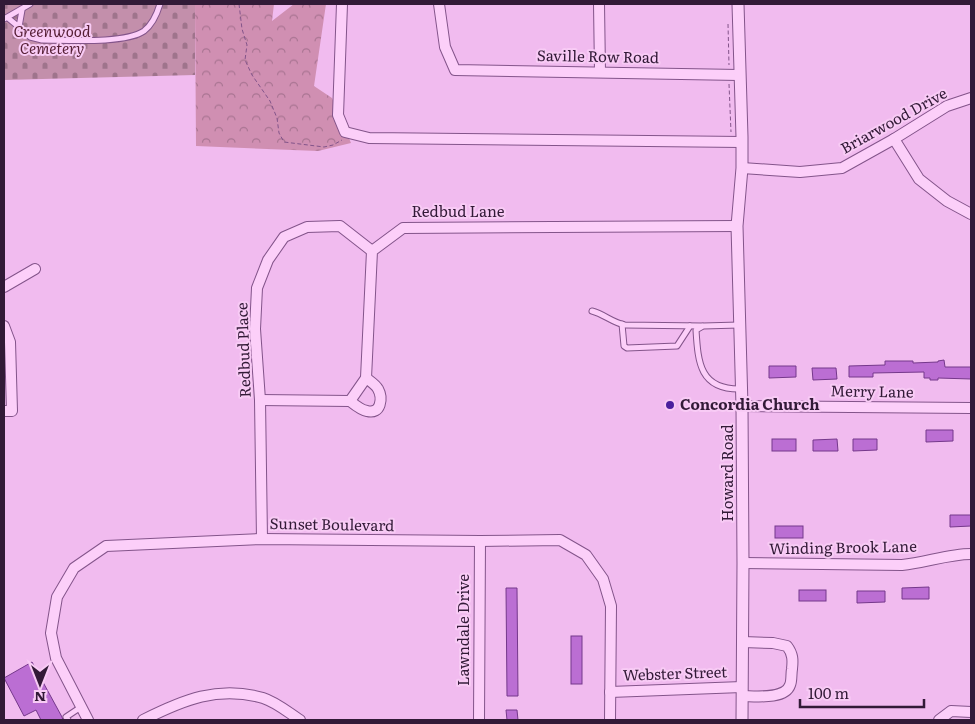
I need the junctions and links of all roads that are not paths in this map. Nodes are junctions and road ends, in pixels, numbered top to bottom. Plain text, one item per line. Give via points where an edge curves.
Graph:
1 (30, 4) edge
2 (160, 4) edge
3 (342, 4) edge
4 (439, 4) edge
5 (599, 4) edge
6 (738, 4) edge
7 (22, 10) junction
8 (6, 18) edge
9 (19, 27) junction
10 (600, 72) junction
11 (739, 75) junction
12 (971, 98) edge
13 (742, 139) junction
14 (894, 139) junction
15 (742, 168) junction
16 (971, 214) edge
17 (737, 226) junction
18 (372, 252) junction
19 (35, 269) dead end
20 (4, 287) edge
21 (592, 311) dead end
22 (622, 324) junction
23 (740, 325) junction
24 (4, 326) edge
25 (690, 326) junction
26 (702, 326) junction
27 (366, 378) junction
28 (742, 389) junction
29 (260, 400) junction
30 (350, 401) junction
31 (742, 406) junction
32 (971, 408) edge
33 (4, 411) edge
34 (262, 539) junction
35 (480, 541) junction
36 (971, 554) edge
37 (743, 563) junction
38 (742, 642) junction
39 (610, 692) junction
40 (742, 692) junction
41 (81, 707) junction
42 (971, 712) edge
43 (164, 716) edge
44 (67, 718) edge
45 (88, 720) edge
46 (143, 720) edge
47 (300, 720) edge
48 (479, 720) edge
49 (610, 720) edge
50 (742, 720) edge
51 (939, 720) edge

1 - 7 lane
2 - 9 lane via 150,26 128,37 42,40 30,37
3 - 13 street via 338,115 345,132 369,138
4 - 10 street, Saville Row Road via 445,47 455,70
5 - 10 street
6 - 11 street, Howard Road
7 - 8 lane
7 - 9 lane
8 - 9 lane
10 - 11 street, Saville Row Road
11 - 13 street, Howard Road
12 - 14 street, Briarwood Drive via 947,106
13 - 15 street, Howard Road
14 - 15 street, Briarwood Drive via 842,168 800,172
14 - 16 street via 919,179 947,201
15 - 17 street, Howard Road
17 - 18 street, Redbud Lane via 403,228
17 - 23 street, Howard Road
18 - 27 street
18 - 29 street, Redbud Place via 340,226 307,227 284,237 268,260 257,288 255,329
19 - 20 street
21 - 22 lane
22 - 25 lane
22 - 25 lane via 624,346 627,348 677,346
23 - 26 lane
23 - 28 street, Howard Road
24 - 33 street via 10,342 12,411
25 - 26 lane
26 - 28 lane via 696,330 702,371 724,388
27 - 30 street
27 - 30 street via 378,388 380,406 369,412
28 - 31 street, Howard Road
29 - 30 street
29 - 34 street, Redbud Place
31 - 32 street, Merry Lane
31 - 37 street, Howard Road
34 - 35 street, Sunset Boulevard
34 - 41 street, Sunset Boulevard via 106,546 74,568 58,597 51,633 56,658
35 - 39 street, Sunset Boulevard via 560,540 586,555 603,578 611,606
35 - 48 street, Lawndale Drive
36 - 37 street, Winding Brook Lane via 902,565
37 - 38 street, Howard Road
38 - 40 street, Howard Road
38 - 40 street, Webster Street via 787,646 793,659 790,685 783,694
39 - 40 street, Webster Street
39 - 49 street, Sunset Boulevard
40 - 50 street, Howard Road
41 - 44 lane
41 - 45 street, Sunset Boulevard
42 - 51 street via 951,711
43 - 46 street
43 - 47 street via 207,694 233,693 265,699

